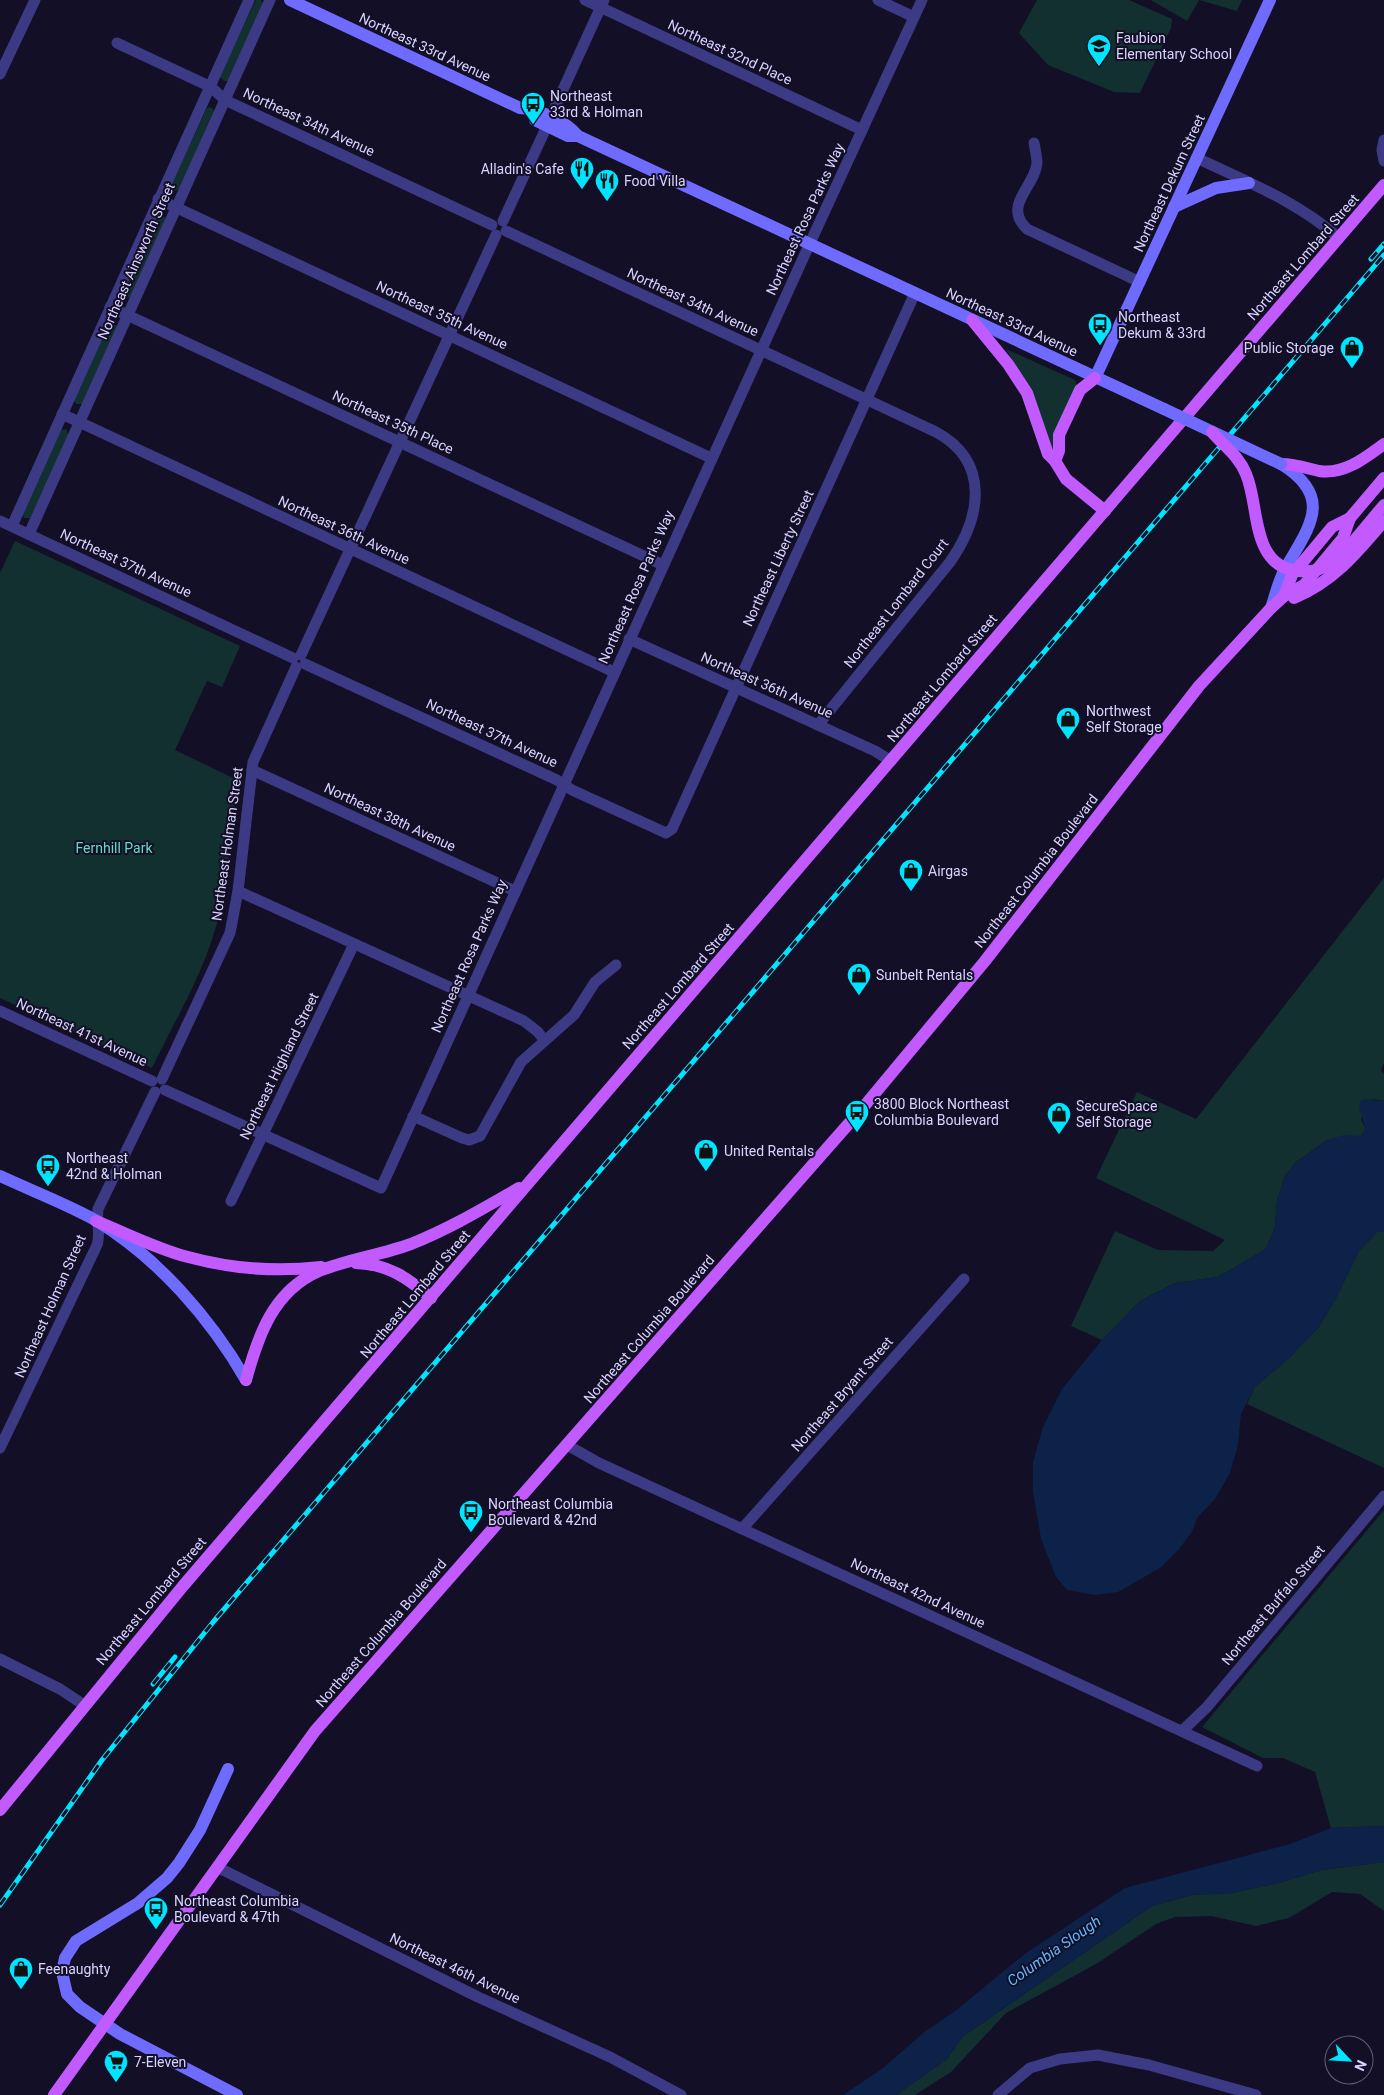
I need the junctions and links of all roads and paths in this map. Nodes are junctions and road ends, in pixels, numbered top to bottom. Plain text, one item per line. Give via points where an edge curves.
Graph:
1 (35, 0) edge
2 (249, 0) edge
3 (270, 0) edge
4 (290, 0) edge
5 (585, 0) edge
6 (878, 0) edge
7 (922, 0) edge
8 (1270, 0) edge
9 (603, 4) edge
10 (914, 17) junction
11 (117, 43) dead end
12 (0, 74) edge
13 (211, 87) junction
14 (225, 100) junction
15 (548, 122) junction
16 (862, 130) junction
17 (1384, 140) edge
18 (1034, 143) dead end
19 (1197, 158) junction
20 (1384, 161) edge
21 (1250, 183) junction
22 (1384, 185) edge
23 (158, 199) junction
24 (176, 207) junction
25 (1174, 207) junction
26 (499, 228) junction
27 (1339, 238) junction
28 (810, 243) junction
29 (1140, 282) junction
30 (915, 293) junction
31 (110, 307) junction
32 (128, 315) junction
33 (972, 320) junction
34 (450, 335) junction
35 (761, 350) junction
36 (1095, 378) junction
37 (867, 400) junction
38 (62, 414) junction
39 (79, 422) junction
40 (1212, 432) junction
41 (400, 442) junction
42 (1384, 444) edge
43 (711, 458) junction
44 (1055, 461) junction
45 (1280, 464) junction
46 (1384, 478) edge
47 (1384, 505) edge
48 (1105, 511) junction
49 (1378, 520) edge
50 (0, 521) edge
51 (12, 526) junction
52 (29, 534) junction
53 (351, 549) junction
54 (663, 565) junction
55 (1271, 608) junction
56 (629, 640) junction
57 (299, 661) junction
58 (614, 672) junction
59 (736, 688) junction
60 (818, 725) junction
61 (891, 761) junction
62 (252, 770) junction
63 (564, 784) junction
64 (666, 833) joint
65 (238, 891) junction
66 (515, 892) junction
67 (354, 944) junction
68 (616, 965) dead end
69 (468, 996) junction
70 (0, 1011) edge
71 (544, 1040) junction
72 (158, 1085) junction
73 (413, 1116) junction
74 (263, 1134) junction
75 (0, 1176) edge
76 (529, 1183) junction
77 (380, 1188) joint
78 (231, 1201) dead end
79 (96, 1221) junction
80 (335, 1266) junction
81 (964, 1278) dead end
82 (431, 1298) junction
83 (246, 1380) joint
84 (567, 1445) junction
85 (0, 1448) edge
86 (1384, 1496) edge
87 (742, 1529) junction
88 (0, 1659) edge
89 (84, 1705) junction
90 (1182, 1731) junction
91 (1257, 1766) dead end
92 (228, 1770) dead end
93 (0, 1810) edge
94 (216, 1867) junction
95 (105, 2024) junction
96 (54, 2095) edge
97 (237, 2095) edge
98 (681, 2095) edge
99 (998, 2095) edge
100 (1256, 2095) edge

1 - 12 street
2 - 13 street, Northeast Ainsworth Street
3 - 14 street, Northeast Ainsworth Street
4 - 15 street, Northeast 33rd Avenue via 520,108 530,109
5 - 9 street, Northeast 32nd Place
6 - 10 street
7 - 10 street, Northeast Rosa Parks Way
8 - 19 street, Northeast Dekum Street
9 - 15 street, Northeast Holman Street
9 - 16 street, Northeast 32nd Place
10 - 16 street, Northeast Rosa Parks Way
11 - 13 street, Northeast 34th Avenue
13 - 14 street, Northeast 34th Avenue
13 - 23 street, Northeast Ainsworth Street
14 - 24 street, Northeast Ainsworth Street
14 - 26 street, Northeast 34th Avenue
15 - 26 street, Northeast Holman Street
15 - 28 street, Northeast 33rd Avenue via 572,128 578,136
16 - 28 street, Northeast Rosa Parks Way
17 - 20 street
18 - 29 street via 1037,164 1018,206 1017,217 1027,229
19 - 21 street
19 - 25 street, Northeast Dekum Street
21 - 25 street via 1216,188
21 - 27 street via 1306,211
22 - 27 main road, Northeast Lombard Street
23 - 24 street, Northeast 35th Avenue
23 - 31 street, Northeast Ainsworth Street
24 - 32 street, Northeast Ainsworth Street
24 - 34 street, Northeast 35th Avenue
25 - 29 street, Northeast Dekum Street
26 - 34 street, Northeast Holman Street
26 - 35 street, Northeast 34th Avenue
27 - 48 main road, Northeast Lombard Street
28 - 30 street, Northeast 33rd Avenue
28 - 35 street, Northeast Rosa Parks Way
29 - 36 street, Northeast Dekum Street
30 - 33 street, Northeast 33rd Avenue
30 - 37 street, Northeast Liberty Street
31 - 32 street, Northeast 35th Place
31 - 38 street, Northeast Ainsworth Street
32 - 39 street, Northeast Ainsworth Street
32 - 41 street, Northeast 35th Place
33 - 36 street, Northeast 33rd Avenue
33 - 44 main road via 1019,379 1032,404 1048,454
34 - 41 street, Northeast Holman Street
34 - 43 street, Northeast 35th Avenue
35 - 37 street, Northeast 34th Avenue
35 - 43 street, Northeast Rosa Parks Way
36 - 40 street, Northeast 33rd Avenue, bridge
36 - 44 main road via 1080,390 1062,427
37 - 59 street, Northeast Liberty Street
37 - 60 street, Northeast Lombard Court via 955,444 972,472 974,507 968,531 950,562
38 - 39 street, Northeast 36th Avenue
38 - 51 street, Northeast Ainsworth Street
39 - 52 street, Northeast Ainsworth Street
39 - 53 street, Northeast 36th Avenue
40 - 45 street, Northeast 33rd Avenue, bridge
40 - 49 main road, bridge via 1236,456 1246,472 1260,537 1268,554 1284,567 1307,572 1331,564
41 - 53 street, Northeast Holman Street
41 - 54 street, Northeast 35th Place
42 - 45 main road via 1349,467 1322,471 1297,464
43 - 54 street, Northeast Rosa Parks Way
44 - 48 main road via 1066,479
45 - 55 street, Northeast 33rd Avenue via 1295,474 1309,490 1314,505 1312,521 1284,571
46 - 55 main road, Northeast Columbia Boulevard via 1350,518 1332,527 1292,576 1284,596
47 - 49 main road
48 - 61 main road, Northeast Lombard Street
49 - 55 main road via 1354,556 1330,580
50 - 51 street, Northeast 37th Avenue
51 - 52 street, Northeast 37th Avenue
52 - 57 street, Northeast 37th Avenue
53 - 57 street, Northeast Holman Street
53 - 58 street, Northeast 36th Avenue
54 - 56 street, Northeast Rosa Parks Way
55 - 84 main road, Northeast Columbia Boulevard via 1199,686 914,1048
56 - 58 street, Northeast Rosa Parks Way
56 - 59 street, Northeast 36th Avenue
57 - 62 street, Northeast Holman Street via 258,748
57 - 63 street, Northeast 37th Avenue
58 - 63 street, Northeast Rosa Parks Way
59 - 60 street, Northeast 36th Avenue
59 - 64 street, Northeast Liberty Street via 672,829
60 - 61 street, Northeast 36th Avenue via 875,750
61 - 76 main road, Northeast Lombard Street
62 - 65 street, Northeast Holman Street
62 - 66 street, Northeast 38th Avenue
63 - 64 street, Northeast 37th Avenue
63 - 66 street, Northeast Rosa Parks Way
65 - 67 street
65 - 72 street, Northeast Holman Street via 225,946
66 - 69 street, Northeast Rosa Parks Way
67 - 69 street
67 - 74 street, Northeast Highland Street
68 - 71 street via 595,982 574,1015
69 - 71 street via 524,1021
69 - 73 street, Northeast Rosa Parks Way
70 - 72 street, Northeast 41st Avenue
71 - 73 street via 514,1071 480,1136 469,1140 462,1138
72 - 74 street, Northeast 41st Avenue
72 - 79 street, Northeast Holman Street via 100,1204
73 - 77 street, Northeast Rosa Parks Way
74 - 77 street, Northeast 41st Avenue
74 - 78 street, Northeast Highland Street
75 - 79 street
76 - 80 main road via 465,1219 410,1244
76 - 82 main road, Northeast Lombard Street
79 - 80 main road via 169,1251 205,1261 262,1269
79 - 83 street via 122,1239 188,1299 212,1326
79 - 85 street, Northeast Holman Street via 97,1245
80 - 82 main road via 360,1263 388,1268 407,1278
80 - 83 main road via 308,1276 278,1302 258,1338
81 - 87 street, Northeast Bryant Street
82 - 89 main road, Northeast Lombard Street
84 - 87 street, Northeast 42nd Avenue via 581,1455
84 - 94 main road, Northeast Columbia Boulevard via 322,1724
86 - 90 street, Northeast Buffalo Street via 1207,1708
87 - 90 street, Northeast 42nd Avenue
88 - 89 street via 60,1689
89 - 93 main road, Northeast Lombard Street
90 - 91 street, Northeast 42nd Avenue
92 - 95 street via 194,1841 167,1878 124,1913 83,1936 68,1951 62,1972 67,1994 75,2004
94 - 95 main road, Northeast Columbia Boulevard
94 - 98 street, Northeast 46th Avenue via 478,1997 610,2057
95 - 96 main road, Northeast Columbia Boulevard
95 - 97 street
99 - 100 street via 1030,2068 1060,2059 1098,2055 1149,2065

